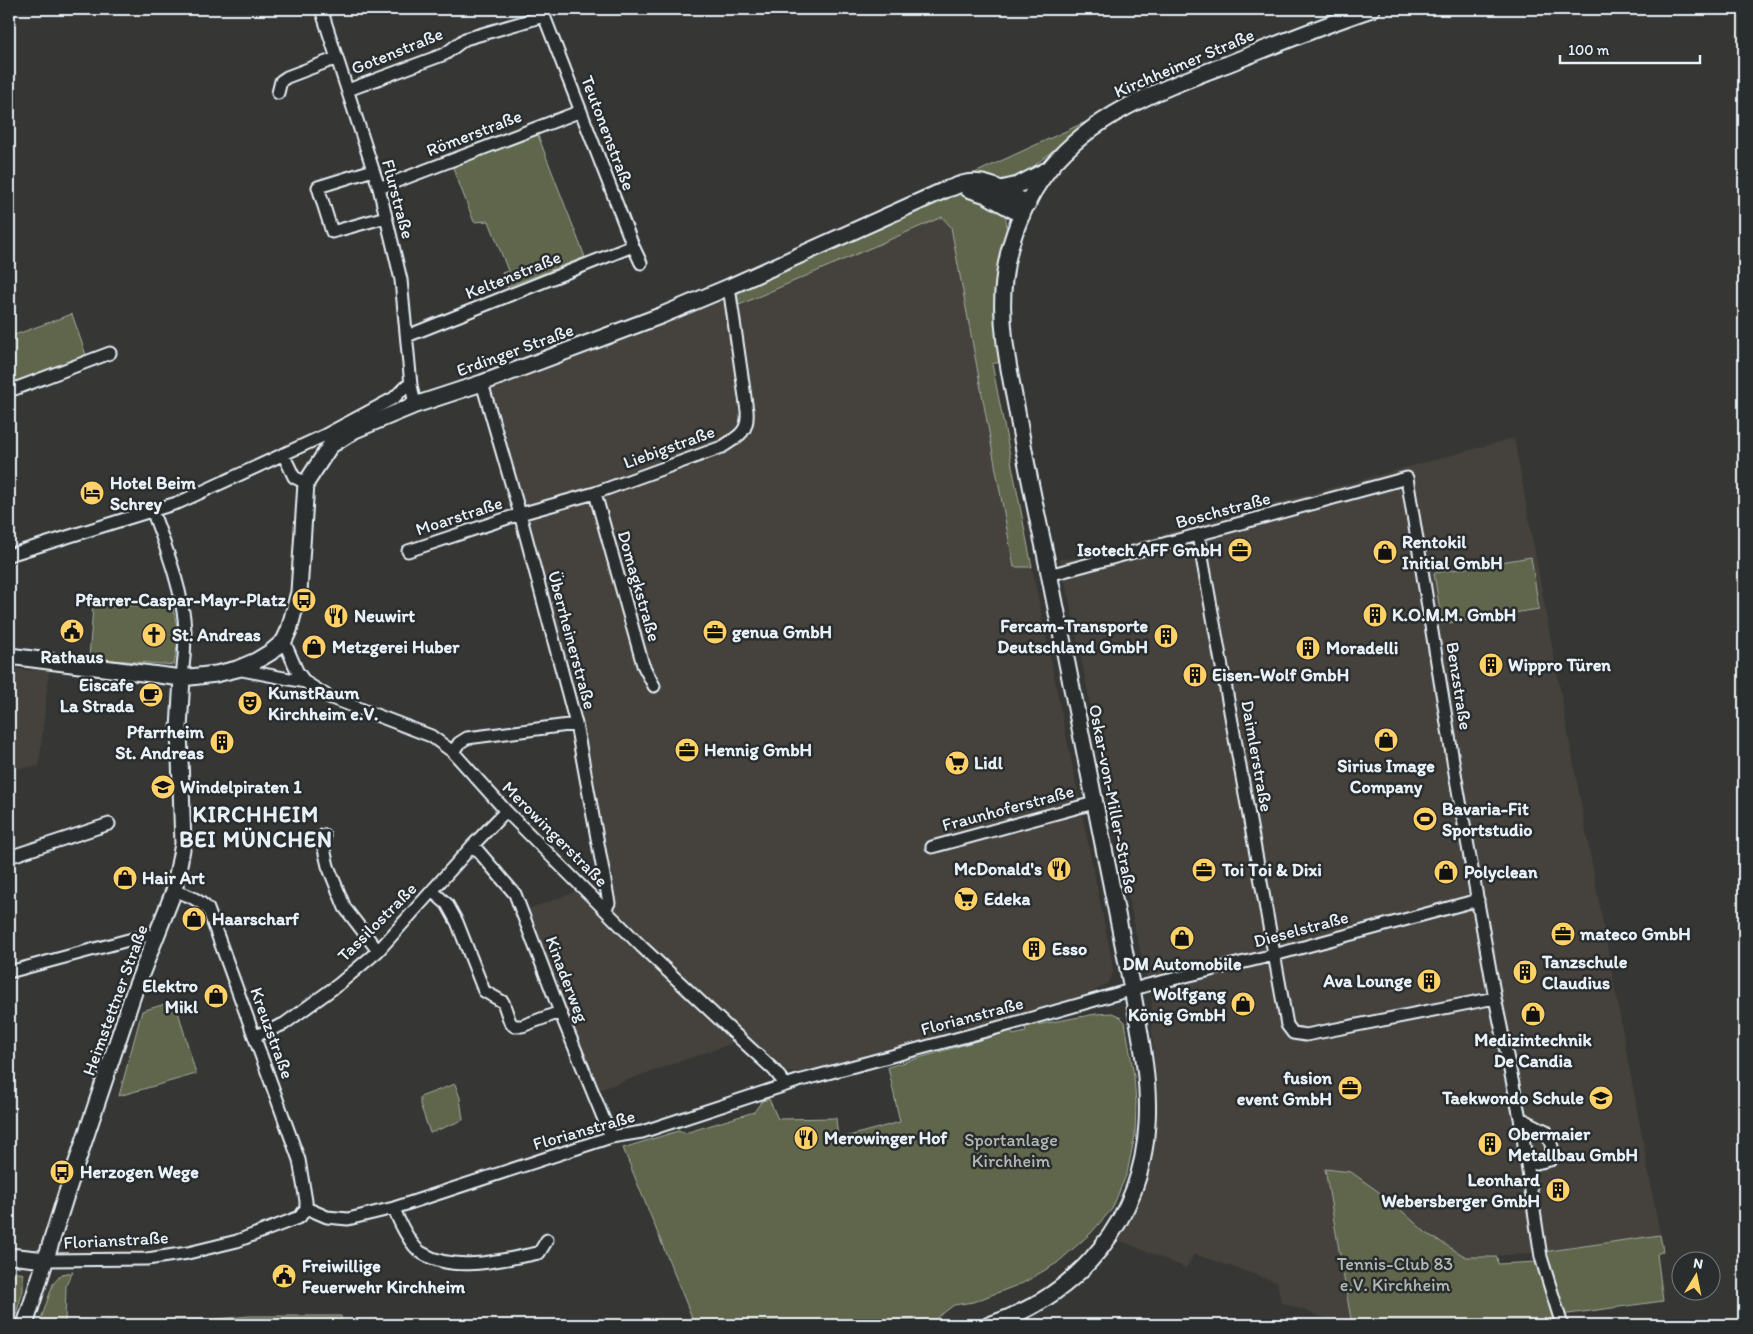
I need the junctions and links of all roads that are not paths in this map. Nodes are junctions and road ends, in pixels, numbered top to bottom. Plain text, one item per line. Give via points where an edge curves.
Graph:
1 (322, 9) edge
2 (1372, 9) edge
3 (544, 16) joint
4 (337, 58) junction
5 (348, 90) junction
6 (278, 93) dead end
7 (581, 111) junction
8 (1050, 167) junction
9 (373, 170) junction
10 (379, 188) junction
11 (954, 188) junction
12 (1001, 189) junction
13 (1025, 210) junction
14 (386, 217) junction
15 (633, 246) junction
16 (641, 263) dead end
17 (728, 287) junction
18 (407, 336) junction
19 (110, 353) dead end
20 (482, 383) junction
21 (411, 385) junction
22 (9, 391) edge
23 (415, 405) junction
24 (326, 441) junction
25 (283, 454) junction
26 (1407, 478) joint
27 (306, 483) junction
28 (595, 493) junction
29 (152, 510) junction
30 (520, 514) junction
31 (1198, 535) junction
32 (408, 551) dead end
33 (9, 555) edge
34 (1049, 575) junction
35 (284, 641) junction
36 (9, 656) edge
37 (236, 669) junction
38 (182, 678) junction
39 (305, 682) junction
40 (654, 686) dead end
41 (576, 724) junction
42 (453, 752) junction
43 (1094, 803) junction
44 (506, 811) junction
45 (109, 824) dead end
46 (324, 835) dead end
47 (473, 845) junction
48 (932, 848) dead end
49 (9, 857) edge
50 (174, 891) junction
51 (432, 891) junction
52 (1478, 900) junction
53 (605, 909) junction
54 (156, 937) junction
55 (378, 951) junction
56 (1274, 955) junction
57 (9, 972) edge
58 (1132, 989) junction
59 (1495, 998) junction
60 (560, 1012) junction
61 (255, 1036) junction
62 (786, 1085) junction
63 (1520, 1118) junction
64 (611, 1137) junction
65 (1526, 1161) junction
66 (306, 1208) junction
67 (394, 1208) junction
68 (547, 1240) dead end
69 (9, 1256) edge
70 (46, 1260) junction
71 (25, 1325) edge
72 (989, 1325) edge
73 (1562, 1325) edge

1 - 4 street, Flurstraße
2 - 8 street, Kirchheimer Straße via 1132,104 1096,124
3 - 5 street, Gotenstraße via 465,39 445,54
3 - 7 street, Teutonenstraße
4 - 5 street, Flurstraße
4 - 6 street via 287,77 281,81
5 - 9 street, Flurstraße
7 - 10 street, Römerstraße
7 - 15 street, Teutonenstraße
8 - 12 street via 1018,185
8 - 13 street, Kirchheimer Straße
9 - 10 street, Flurstraße
9 - 14 street via 318,186 332,232
10 - 14 street, Flurstraße
11 - 12 street, Erdinger Straße via 978,182
11 - 13 street, Erdinger Straße via 972,190
11 - 17 street, Erdinger Straße
12 - 13 street, Erdinger Straße
13 - 34 street, Oskar-von-Miller-Straße via 1006,263 1003,329
14 - 18 street, Flurstraße via 401,280
15 - 16 street, Teutonenstraße
15 - 18 street, Keltenstraße
17 - 20 street, Erdinger Straße
17 - 28 street, Liebigstraße via 748,411 748,420 740,436 722,447
18 - 21 street, Flurstraße
19 - 22 street
20 - 23 street, Erdinger Straße
20 - 30 street, Überrheinerstraße
21 - 23 street, Flurstraße
21 - 24 street
23 - 24 street, Erdinger Straße
24 - 25 street
24 - 27 street, Erdinger Straße
25 - 27 street via 294,477
25 - 29 street via 180,502
26 - 31 street, Boschstraße
26 - 52 street, Benzstraße
27 - 35 street, Erdinger Straße via 299,592
28 - 30 street, Liebigstraße
28 - 40 street, Domagkstraße via 643,665
29 - 33 street
29 - 38 street via 168,554 182,609 185,629
30 - 32 street, Moarstraße
30 - 41 street, Überrheinerstraße
31 - 34 street, Boschstraße
31 - 56 street, Daimlerstraße
34 - 43 street, Oskar-von-Miller-Straße
35 - 37 street via 256,661
35 - 39 street, Merowingerstraße
36 - 38 street
37 - 38 street
37 - 39 street
38 - 50 street, Heimstettner Straße via 179,729 183,844
39 - 42 street, Merowingerstraße via 329,697 432,736
41 - 42 street via 467,738
41 - 53 street, Überrheinerstraße via 609,903
42 - 44 street, Merowingerstraße
43 - 48 street, Fraunhoferstraße
43 - 58 street, Oskar-von-Miller-Straße
44 - 47 street, Tassilostraße
44 - 53 street, Merowingerstraße
45 - 49 street
46 - 55 street via 328,866 345,908
47 - 51 street, Tassilostraße
47 - 60 street, Kinaderweg via 515,894
50 - 54 street, Heimstettner Straße
50 - 61 street, Kreuzstraße via 190,895 208,909
51 - 55 street, Tassilostraße
51 - 60 street via 447,904 457,922 484,990 503,1002 514,1026
52 - 56 street, Dieselstraße
52 - 59 street, Benzstraße
53 - 62 street, Merowingerstraße
54 - 57 street via 147,935
54 - 70 street, Heimstettner Straße via 134,992
55 - 61 street, Tassilostraße via 284,1024
56 - 58 street, Dieselstraße
56 - 59 street, Daimlerstraße via 1287,1024 1294,1033 1306,1035
58 - 62 street, Florianstraße
58 - 72 street, Oskar-von-Miller-Straße via 1147,1077 1148,1107 1145,1147 1134,1189 1110,1236 1073,1278 1028,1310
59 - 63 street, Benzstraße
60 - 64 street, Kinaderweg
61 - 66 street, Kreuzstraße via 299,1160
62 - 64 street, Florianstraße via 642,1132
63 - 65 street, Benzstraße
63 - 65 street via 1546,1131 1552,1147 1550,1160 1532,1164
64 - 67 street, Florianstraße
65 - 73 street, Benzstraße via 1541,1257
66 - 67 street, Florianstraße via 327,1217 348,1219
66 - 70 street, Florianstraße via 300,1217 275,1227 237,1241 188,1252 147,1259
67 - 68 street via 401,1226 420,1253 448,1263 473,1263 539,1253
69 - 70 street
70 - 71 street, Heimstettner Straße

